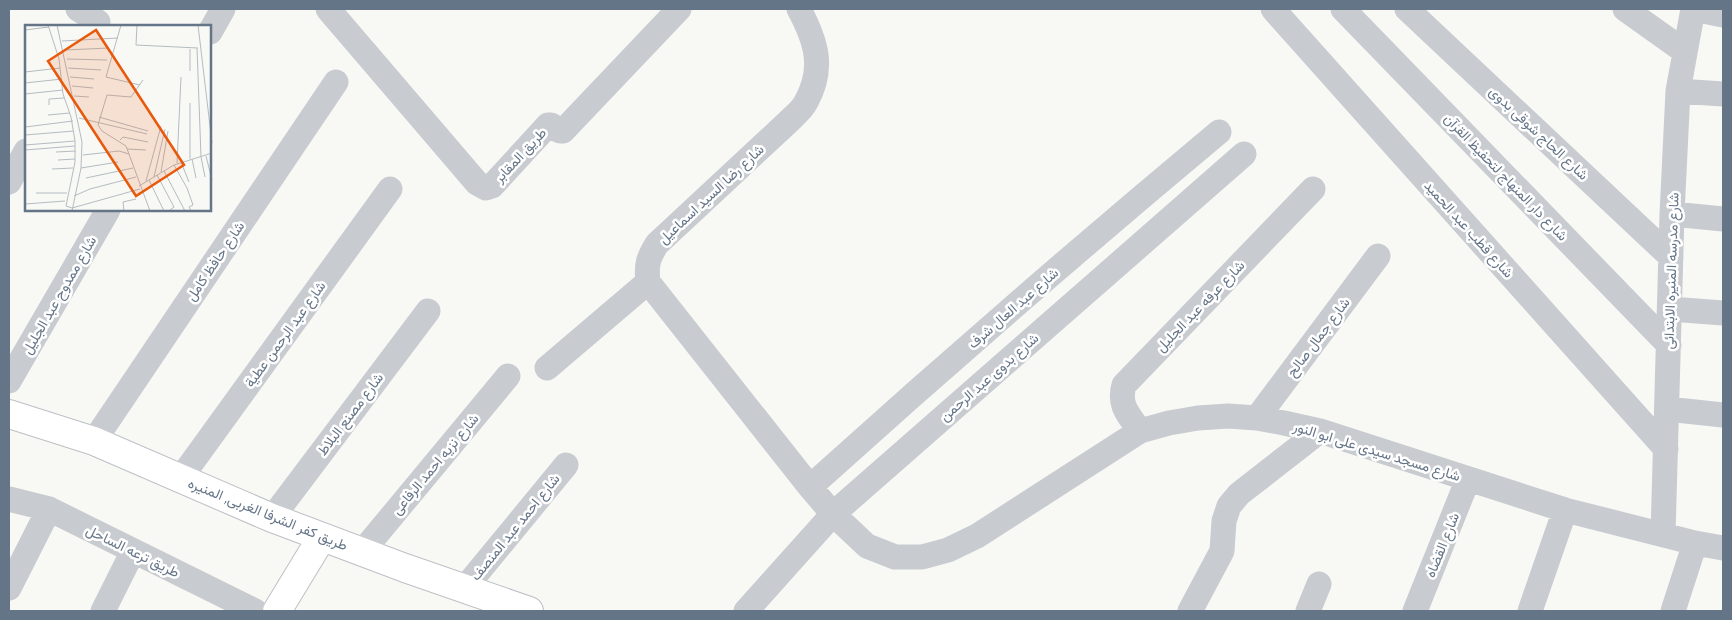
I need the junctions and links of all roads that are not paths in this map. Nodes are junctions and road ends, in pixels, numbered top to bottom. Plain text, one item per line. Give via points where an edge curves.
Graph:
1 (223, 9) edge
2 (328, 9) edge
3 (680, 9) edge
4 (799, 9) edge
5 (1273, 9) edge
6 (1343, 9) edge
7 (1407, 9) edge
8 (1625, 9) edge
9 (1693, 9) edge
10 (1723, 15) edge
11 (211, 30) edge
12 (1684, 51) junction
13 (336, 82) dead end
14 (1678, 91) junction
15 (1723, 94) edge
16 (1219, 132) dead end
17 (25, 153) edge
18 (1244, 154) dead end
19 (9, 182) edge
20 (390, 189) dead end
21 (1313, 189) dead end
22 (107, 211) edge
23 (1672, 214) junction
24 (1723, 219) edge
25 (1378, 256) dead end
26 (1671, 257) junction
27 (648, 282) junction
28 (1670, 309) junction
29 (428, 311) dead end
30 (1723, 313) edge
31 (1668, 345) junction
32 (547, 368) dead end
33 (508, 376) dead end
34 (9, 381) edge
35 (1667, 409) junction
36 (9, 414) edge
37 (1723, 415) edge
38 (1257, 418) junction
39 (1140, 431) junction
40 (1320, 431) junction
41 (94, 440) junction
42 (1666, 449) junction
43 (566, 464) dead end
44 (180, 479) junction
45 (1468, 479) junction
46 (810, 487) junction
47 (9, 499) edge
48 (48, 509) junction
49 (1565, 510) junction
50 (833, 514) junction
51 (272, 518) junction
52 (1663, 535) junction
53 (322, 537) junction
54 (1694, 544) junction
55 (1723, 548) edge
56 (133, 551) junction
57 (362, 552) junction
58 (1319, 584) dead end
59 (9, 588) edge
60 (464, 589) junction
61 (242, 608) edge
62 (103, 611) edge
63 (277, 611) edge
64 (529, 611) edge
65 (746, 611) edge
66 (1190, 611) edge
67 (1308, 611) edge
68 (1415, 611) edge
69 (1530, 611) edge
70 (1673, 611) edge

1 - 11 street
2 - 3 street, طريق المقابر via 476,183 486,188 492,186 548,125 563,131
4 - 27 street, شارع رضا السيد اسماعيل via 817,52 816,79 806,104 657,244 649,255
5 - 42 street, شارع قطب عبد الحميد
6 - 31 street, شارع دار المنهاج لتحفيظ القرآن
7 - 26 street, شارع الحاج شوقى بدوى
8 - 12 street
9 - 10 street
9 - 12 street, شارع مدرسه المنيره الابتدائى
12 - 14 street, شارع مدرسه المنيره الابتدائى
13 - 41 street, شارع حافظ كامل
14 - 15 street
14 - 23 street, شارع مدرسه المنيره الابتدائى
16 - 46 street, شارع عبد العال شرف via 1075,253
17 - 19 street
18 - 50 street, شارع بدوى عبد الرحمن
20 - 44 street, شارع عبد الرحمن عطية
21 - 39 street, شارع عرفه عبد الجليل via 1124,385 1122,405
22 - 34 street, شارع ممدوح عبد الجليل
23 - 24 street
23 - 26 street, شارع مدرسه المنيره الابتدائى
25 - 38 street, شارع جمال صالح
26 - 28 street, شارع مدرسه المنيره الابتدائى
27 - 32 street
27 - 46 street
28 - 30 street
28 - 31 street, شارع مدرسه المنيره الابتدائى
29 - 51 street, شارع مصنع البلاط
31 - 35 street, شارع مدرسه المنيره الابتدائى
33 - 57 street, شارع نزيه احمد الرفاعى
35 - 37 street
35 - 42 street, شارع مدرسه المنيره الابتدائى
36 - 41 street, طريق كفر الشرفا الغربى, المنيره
38 - 39 street, شارع مسجد سيدى على ابو النور via 1198,418
38 - 40 street, شارع مسجد سيدى على ابو النور
39 - 50 street, شارع مسجد سيدى على ابو النور via 977,536 922,558 895,556 868,546
40 - 45 street, شارع مسجد سيدى على ابو النور
40 - 66 street via 1239,494 1230,506 1224,521 1222,551
41 - 44 street, طريق كفر الشرفا الغربى, المنيره
42 - 52 street, شارع مدرسه المنيره الابتدائى
43 - 60 street, شارع احمد عبد المنصف
44 - 51 street, طريق كفر الشرفا الغربى, المنيره
45 - 49 street, شارع مسجد سيدى على ابو النور
45 - 68 street, شارع القضاه
46 - 50 street
47 - 48 street, طريق ترعه الساحل
48 - 56 street, طريق ترعه الساحل
48 - 59 street
49 - 52 street, شارع مسجد سيدى على ابو النور
49 - 69 street
50 - 65 street, شارع بدوى عبد الرحمن
51 - 53 street, طريق كفر الشرفا الغربى, المنيره
52 - 54 street, شارع مسجد سيدى على ابو النور
53 - 57 street, طريق كفر الشرفا الغربى, المنيره
53 - 63 street
54 - 55 street, شارع مسجد سيدى على ابو النور
54 - 70 street
56 - 61 street, طريق ترعه الساحل
56 - 62 street
57 - 60 street, طريق كفر الشرفا الغربى, المنيره
58 - 67 street
60 - 64 street, طريق كفر الشرفا الغربى, المنيره

